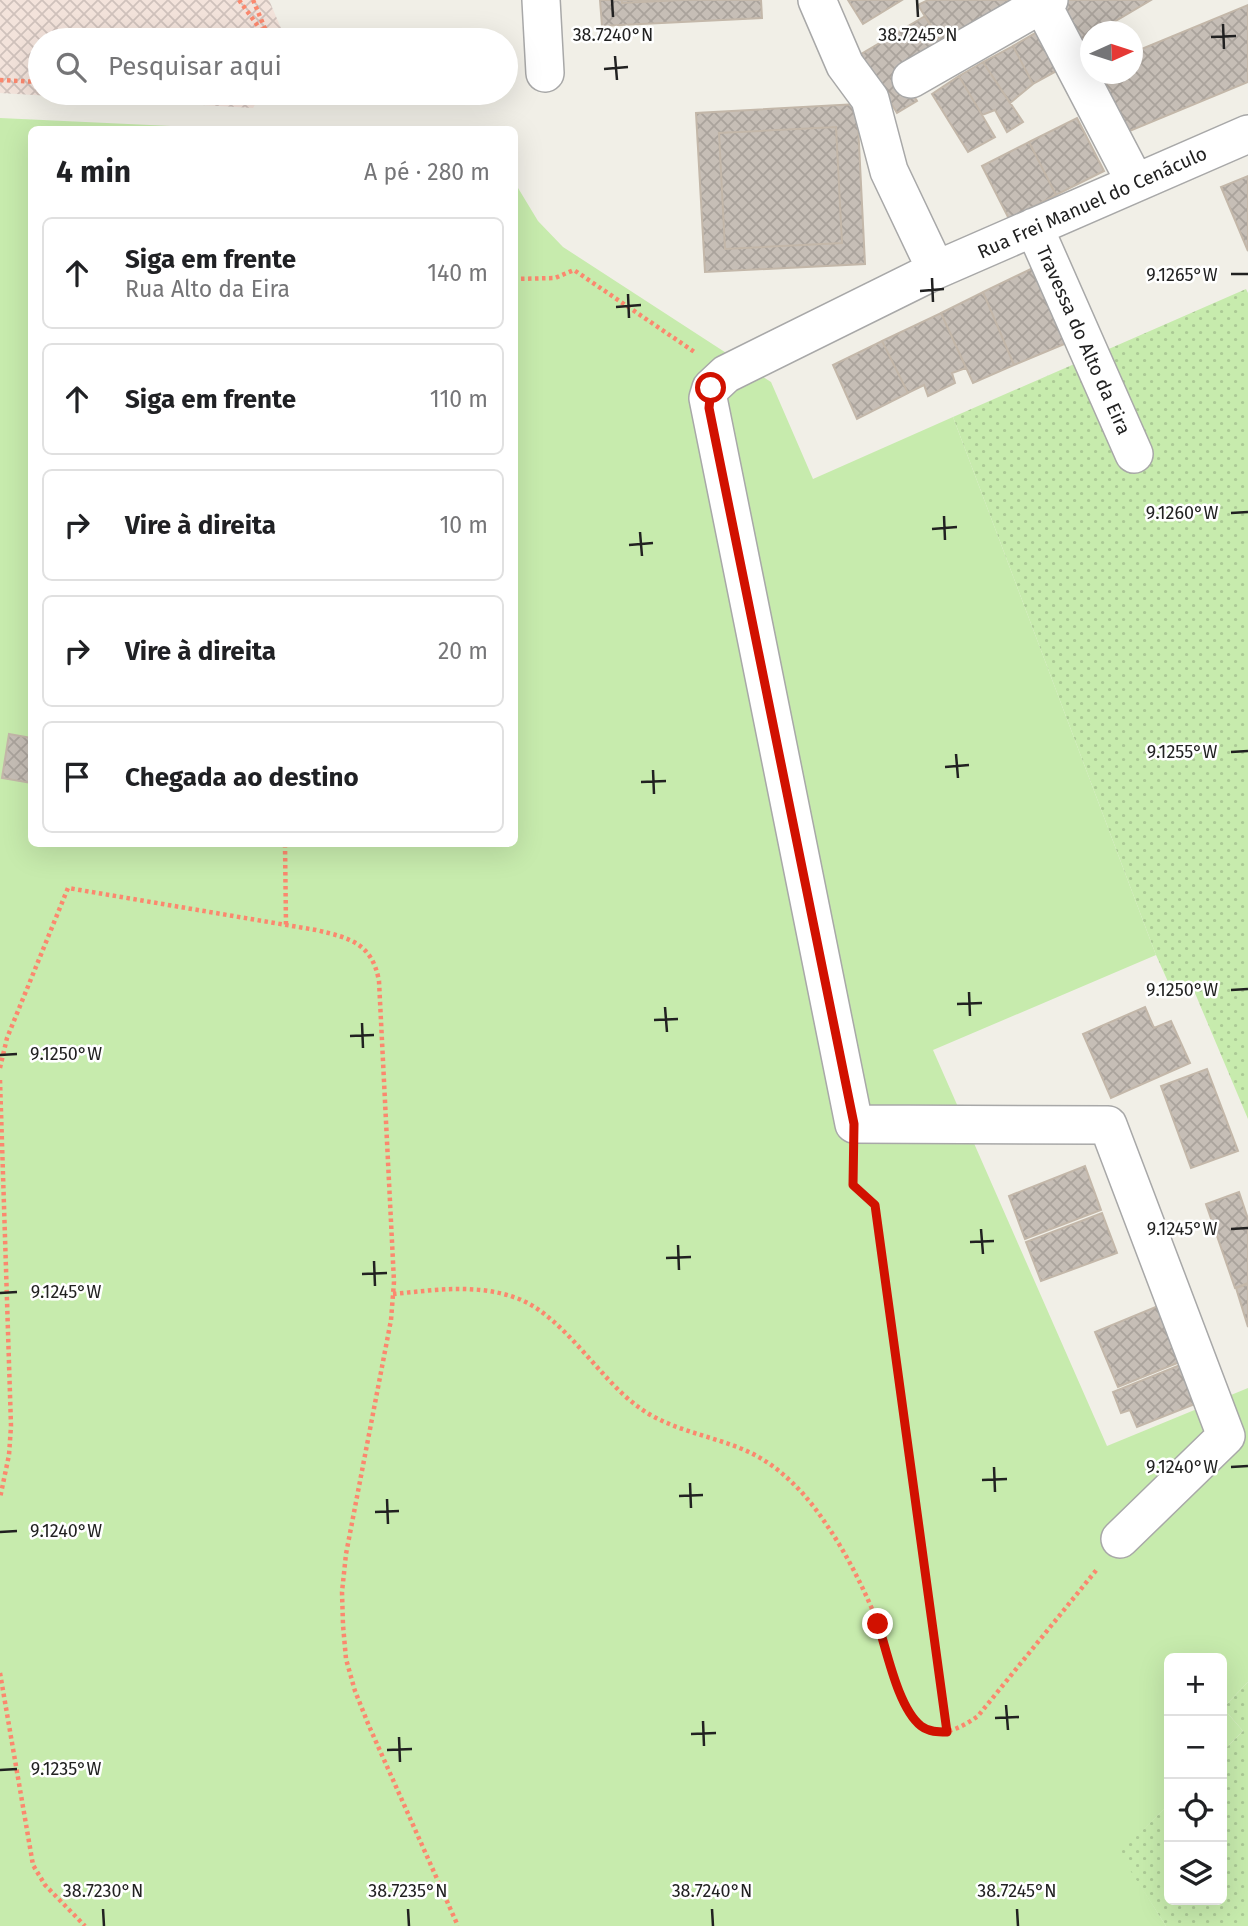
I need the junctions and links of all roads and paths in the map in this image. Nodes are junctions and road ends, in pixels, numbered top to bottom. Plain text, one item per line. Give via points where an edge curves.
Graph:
1 (239, 0) edge
2 (253, 0) edge
3 (541, 0) edge
4 (817, 0) edge
5 (1045, 2) edge
6 (260, 28) edge
7 (264, 28) edge
8 (545, 73) dead end
9 (911, 79) dead end
10 (0, 80) edge
11 (28, 81) edge
12 (1248, 134) edge
13 (1135, 182) junction
14 (1034, 227) junction
15 (936, 270) junction
16 (518, 279) edge
17 (726, 374) junction
18 (1134, 454) dead end
19 (285, 847) edge
20 (286, 925) junction
21 (0, 1068) edge
22 (0, 1080) edge
23 (854, 1124) junction
24 (393, 1294) junction
25 (0, 1499) edge
26 (1120, 1539) joint
27 (0, 1672) edge
28 (947, 1732) junction
29 (85, 1926) edge
30 (458, 1926) edge

1 - 6 path
2 - 7 path
3 - 8 street
4 - 15 street via 845,65 870,99 889,171
5 - 9 street
5 - 13 street
10 - 11 path
12 - 13 street, Rua Frei Manuel do Cenáculo
13 - 14 street, Rua Frei Manuel do Cenáculo
14 - 15 street, Rua Frei Manuel do Cenáculo
14 - 18 street, Travessa do Alto da Eira
15 - 17 street, Rua Frei Manuel do Cenáculo
16 - 17 path via 555,278 574,270
17 - 23 street via 711,388 709,408
19 - 20 path
20 - 21 path via 68,888 7,1038
20 - 24 path via 351,939 371,956 376,968
22 - 25 path via 11,1426
23 - 26 street via 1108,1125 1226,1436
23 - 28 path via 853,1185 875,1205
24 - 28 path via 467,1288 496,1291 523,1301 547,1317 638,1407 750,1453 781,1473 807,1498 845,1556 878,1624 911,1715 933,1732
24 - 30 path via 346,1554 342,1592 346,1659 369,1726
26 - 28 path via 978,1716
27 - 29 path via 33,1865 45,1885

